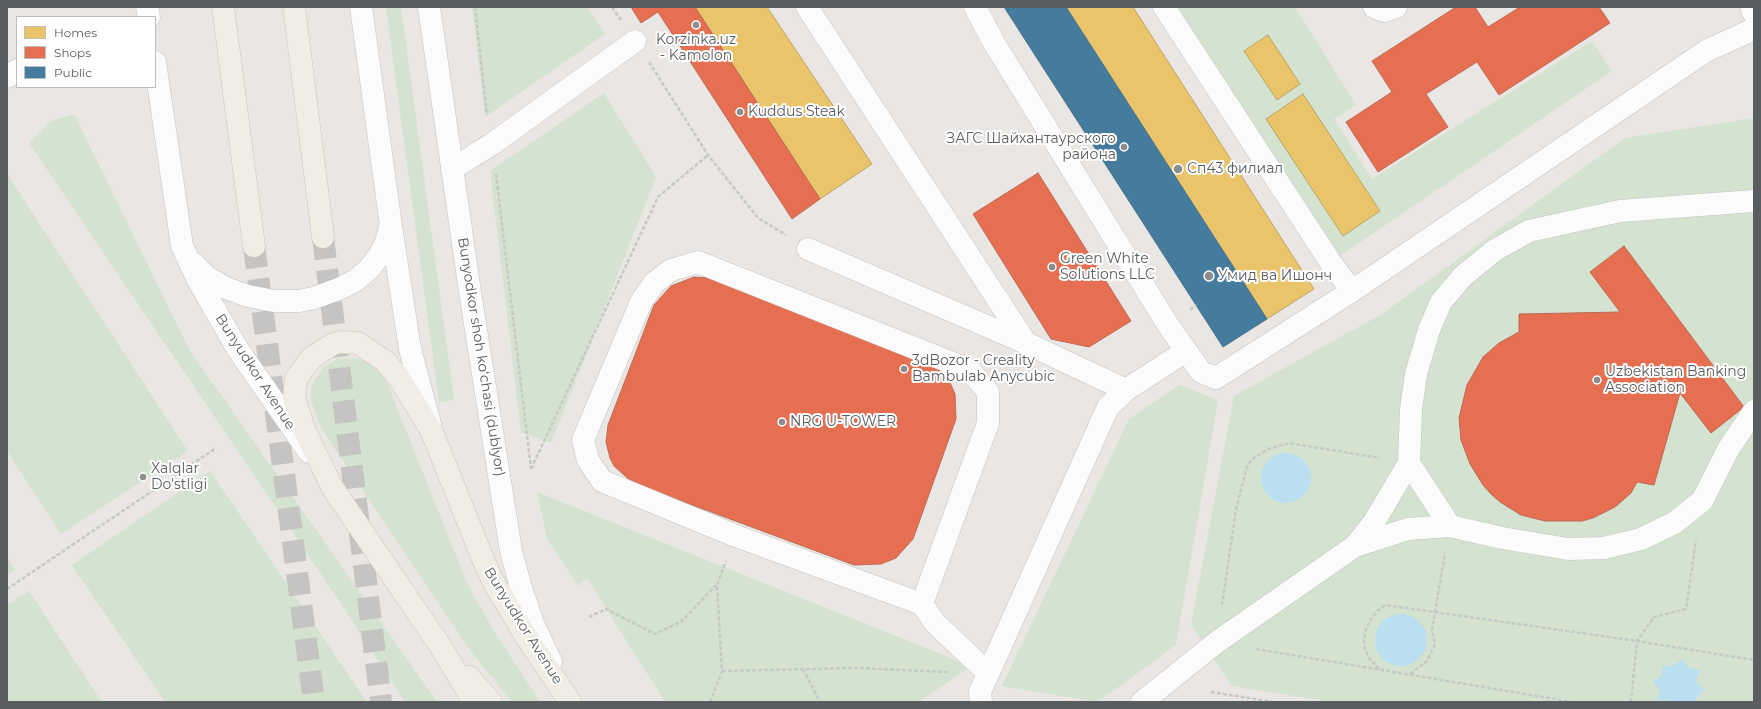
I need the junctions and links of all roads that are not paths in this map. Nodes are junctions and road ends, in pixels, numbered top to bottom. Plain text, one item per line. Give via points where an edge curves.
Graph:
1 (223, 7) edge
2 (294, 7) edge
3 (361, 7) edge
4 (429, 7) edge
5 (807, 7) edge
6 (975, 7) edge
7 (1164, 7) edge
8 (1374, 7) edge
9 (1396, 7) edge
10 (1753, 7) edge
11 (1754, 14) edge
12 (1754, 29) edge
13 (635, 41) road end
14 (156, 69) edge
15 (16, 71) edge
16 (7, 77) edge
17 (452, 169) junction
18 (1754, 201) edge
19 (390, 226) junction
20 (323, 237) tunnel mouth
21 (182, 246) junction
22 (254, 246) tunnel mouth
23 (808, 249) road end
24 (1352, 291) junction
25 (1026, 343) junction
26 (1186, 351) junction
27 (1126, 390) junction
28 (1754, 411) edge
29 (432, 432) junction
30 (1409, 463) junction
31 (332, 487) junction
32 (1450, 526) junction
33 (1355, 546) junction
34 (922, 604) junction
35 (441, 647) junction
36 (988, 673) junction
37 (569, 700) edge
38 (474, 702) edge
39 (491, 702) edge
40 (981, 702) edge
41 (1142, 702) edge

1 - 22 main road
2 - 20 main road
3 - 19 street
4 - 17 street, Bunyodkor shoh koʻchasi (dublyor)
5 - 25 street
6 - 26 street via 994,43
7 - 24 street via 1331,263
8 - 9 street via 1384,11
10 - 11 street
12 - 24 street via 1706,50
13 - 17 street via 492,144
14 - 21 street, Bunyudkor Avenue
15 - 16 street
17 - 37 street, Bunyodkor shoh koʻchasi (dublyor) via 511,551 534,626
18 - 30 street via 1620,211 1529,231 1496,250 1463,276 1441,302 1429,330 1415,381
19 - 21 street via 386,243 379,256 356,280 329,294 299,301 274,301 226,288 207,277
19 - 29 street, Bunyudkor Avenue via 410,350
21 - 31 street, Bunyudkor Avenue via 198,280 238,348
23 - 25 street
24 - 26 street via 1216,378 1201,372
25 - 27 street
26 - 27 street
27 - 36 street via 1108,407
28 - 32 street via 1729,448 1702,501 1674,523 1641,539 1604,548 1560,548
29 - 31 main road via 399,378 377,356 358,343 340,342 325,348 311,358 298,373 294,397 304,429
29 - 37 main road, Bunyudkor Avenue via 485,564 508,608
30 - 32 street
30 - 33 street via 1374,522
31 - 35 main road, Bunyudkor Avenue
32 - 33 street via 1408,530
33 - 41 street via 1217,642
34 - 34 street via 988,423 988,392 970,370 698,262 671,270 654,283 641,302 583,440 588,460 602,481 736,536
34 - 36 street via 935,623
35 - 38 main road, Bunyudkor Avenue
35 - 39 main road, Bunyudkor Avenue
36 - 40 street via 980,692

